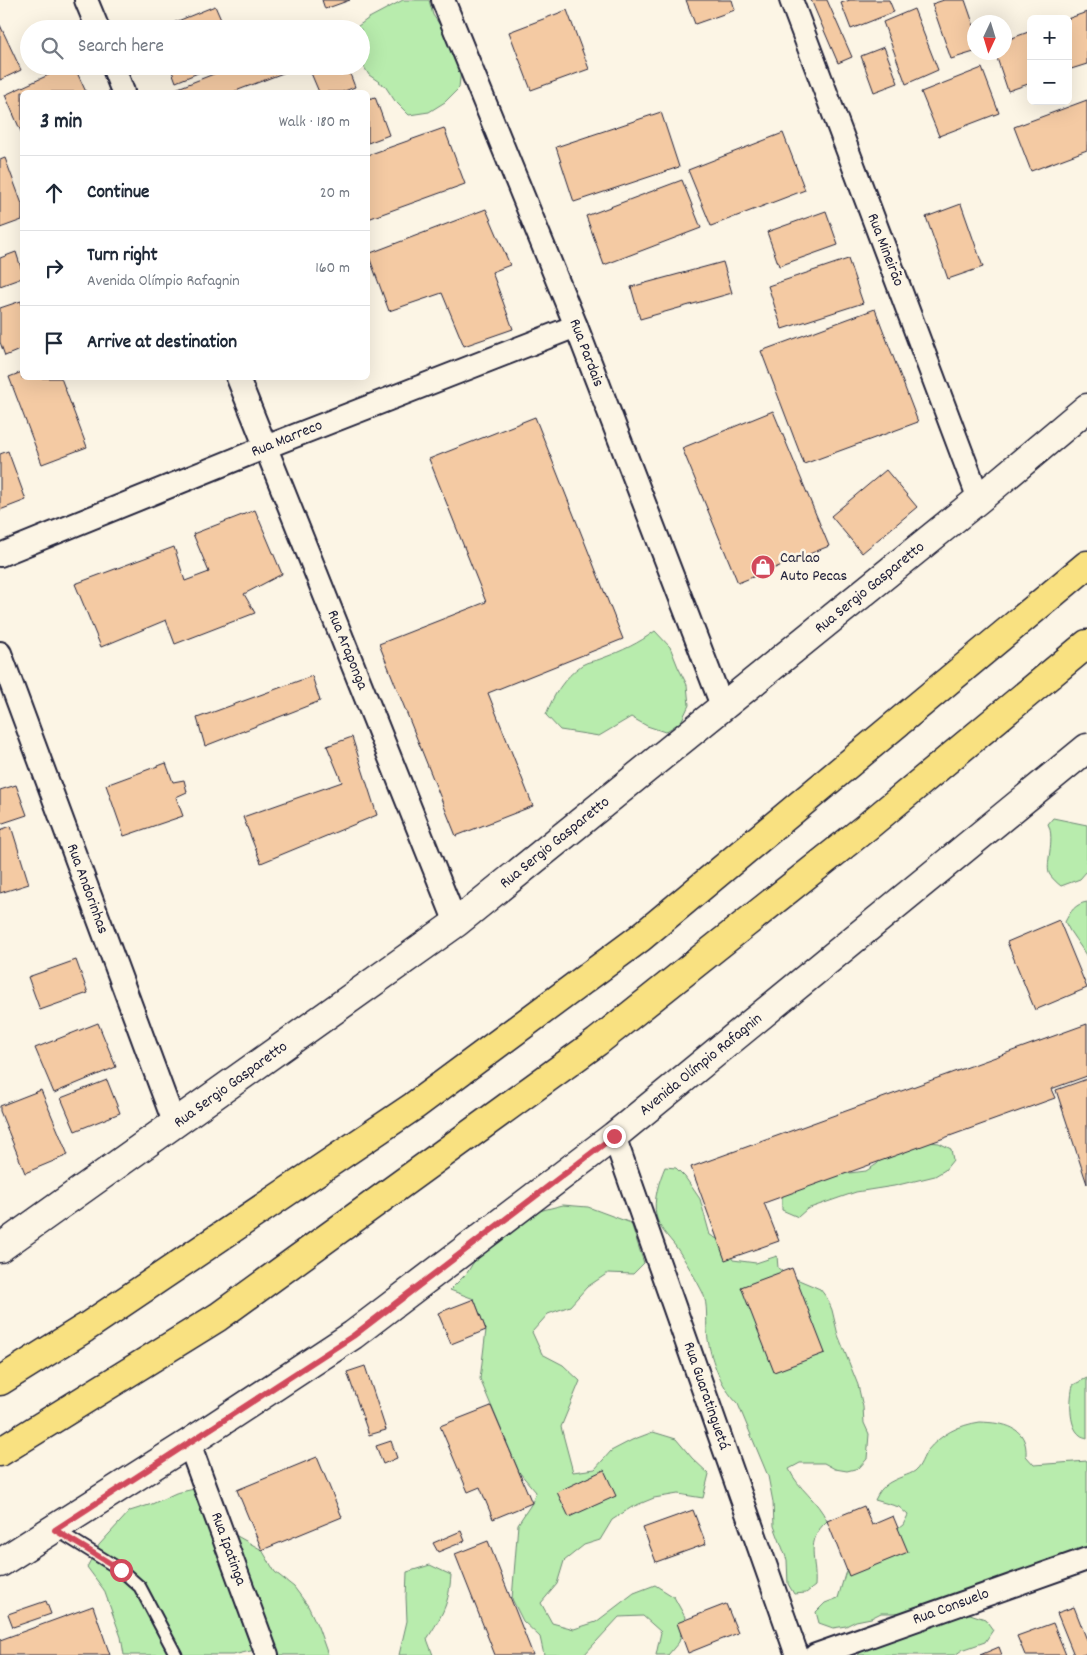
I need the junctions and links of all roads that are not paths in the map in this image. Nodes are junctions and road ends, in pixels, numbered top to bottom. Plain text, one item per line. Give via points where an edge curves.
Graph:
1 (86, 0) edge
2 (443, 0) edge
3 (791, 0) edge
4 (94, 20) edge
5 (116, 75) edge
6 (122, 90) edge
7 (576, 326) junction
8 (239, 380) edge
9 (1087, 408) edge
10 (266, 447) junction
11 (979, 499) junction
12 (0, 555) edge
13 (1087, 565) edge
14 (1087, 644) edge
15 (0, 654) edge
16 (723, 708) junction
17 (1087, 748) edge
18 (456, 923) junction
19 (175, 1125) junction
20 (614, 1136) junction
21 (0, 1248) edge
22 (0, 1381) edge
23 (189, 1443) junction
24 (0, 1452) edge
25 (55, 1530) junction
26 (1087, 1559) edge
27 (0, 1563) edge
28 (176, 1655) edge
29 (266, 1655) edge
30 (797, 1655) edge
31 (816, 1655) edge

1 - 4 street
2 - 7 street, Rua Pardais
3 - 11 street, Rua Mineirão
5 - 6 street
7 - 10 street, Rua Marreco
7 - 16 street, Rua Pardais
8 - 10 street, Rua Araponga
9 - 11 street, Rua Sergio Gasparetto
10 - 12 street, Rua Marreco
10 - 18 street, Rua Araponga
11 - 16 street, Rua Sergio Gasparetto
13 - 22 highway via 640,938 414,1106 85,1328
14 - 24 highway via 854,837 597,1042 218,1316
15 - 19 street, Rua Andorinhas
16 - 18 street, Rua Sergio Gasparetto
17 - 20 street, Avenida Olímpio Rafagnin
18 - 19 street, Rua Sergio Gasparetto
19 - 21 street, Rua Sergio Gasparetto
20 - 23 street, Avenida Olímpio Rafagnin via 353,1336
20 - 30 street, Rua Guaratinguetá
23 - 25 street, Avenida Olímpio Rafagnin
23 - 29 street, Rua Ipatinga
25 - 27 street, Avenida Olímpio Rafagnin
25 - 28 lane via 121,1570 140,1587
26 - 31 street, Rua Consuelo

